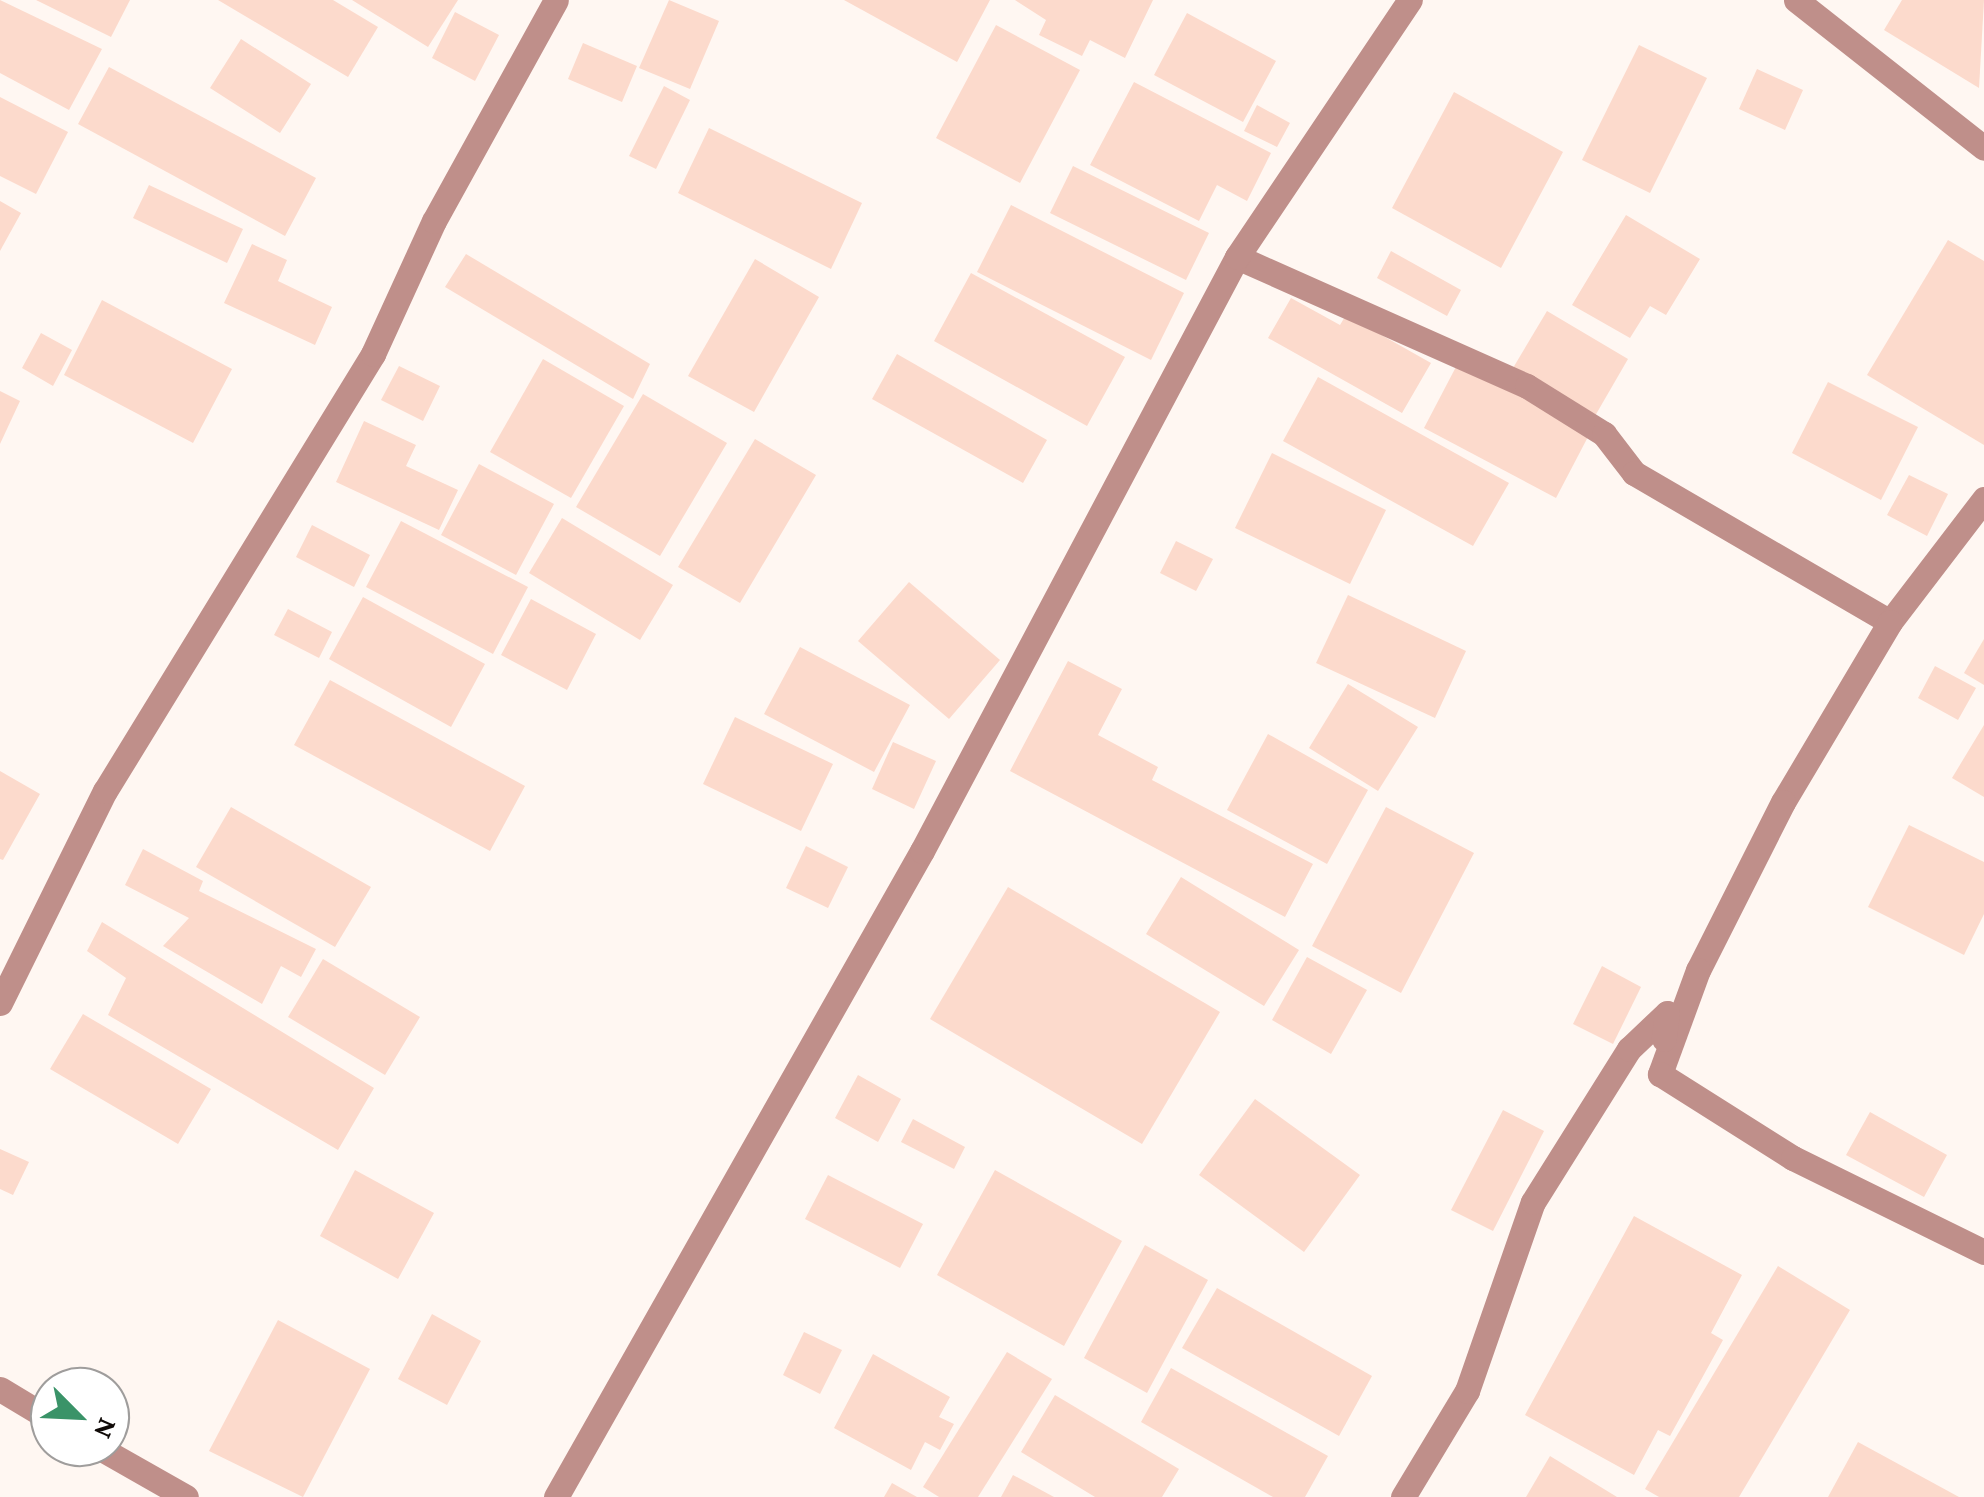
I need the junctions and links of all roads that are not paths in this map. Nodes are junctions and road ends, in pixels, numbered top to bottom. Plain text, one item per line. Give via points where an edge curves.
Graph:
1 (556, 0) edge
2 (1410, 0) edge
3 (1796, 0) edge
4 (1984, 148) edge
5 (1237, 257) junction
6 (1984, 499) edge
7 (1890, 622) junction
8 (0, 1004) edge
9 (1660, 1074) junction
10 (1984, 1252) edge
11 (0, 1389) edge
12 (30, 1408) edge
13 (130, 1465) edge
14 (186, 1497) edge
15 (556, 1497) edge
16 (1404, 1497) edge

1 - 8 street via 434,221 374,354 104,791
2 - 5 street
3 - 4 street
5 - 7 street via 1526,386 1604,434 1634,473
5 - 15 street via 922,851
6 - 7 street
7 - 9 street via 1783,802 1698,970
9 - 10 street via 1794,1158
9 - 16 street via 1667,1012 1629,1049 1533,1202 1467,1391
11 - 12 street
13 - 14 street

